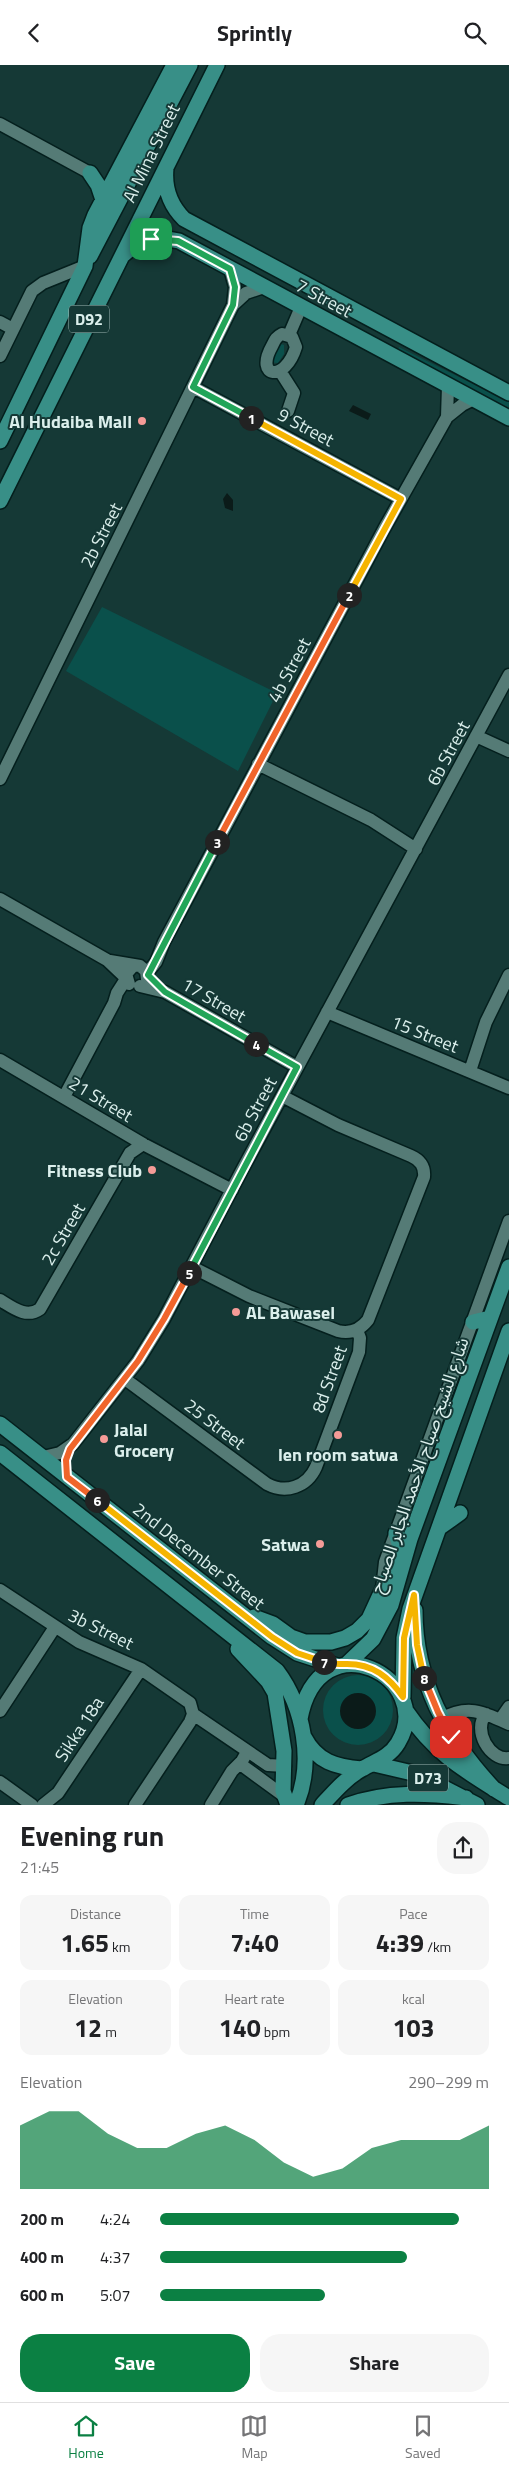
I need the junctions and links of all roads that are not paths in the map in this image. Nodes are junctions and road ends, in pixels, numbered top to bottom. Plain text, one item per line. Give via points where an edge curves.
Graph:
1 (174, 65) edge
2 (190, 65) edge
3 (217, 65) edge
4 (1, 127) edge
5 (168, 160) junction
6 (120, 172) junction
7 (90, 173) junction
8 (103, 201) junction
9 (120, 258) junction
10 (85, 266) junction
11 (230, 269) junction
12 (264, 287) junction
13 (233, 305) junction
14 (301, 307) junction
15 (319, 317) junction
16 (0, 322) edge
17 (374, 323) junction
18 (13, 329) junction
19 (289, 335) junction
20 (0, 357) edge
21 (280, 371) junction
22 (448, 386) junction
23 (193, 387) junction
24 (509, 393) edge
25 (474, 399) junction
26 (288, 411) dead end
27 (447, 417) junction
28 (509, 418) edge
29 (0, 441) edge
30 (401, 499) junction
31 (0, 501) edge
32 (509, 675) edge
33 (478, 733) junction
34 (509, 746) edge
35 (509, 751) edge
36 (260, 760) junction
37 (0, 779) edge
38 (418, 846) junction
39 (0, 899) edge
40 (509, 975) edge
41 (137, 976) junction
42 (328, 1012) junction
43 (0, 1060) edge
44 (297, 1067) junction
45 (466, 1070) junction
46 (509, 1088) edge
47 (64, 1097) junction
48 (280, 1099) junction
49 (143, 1144) junction
50 (230, 1193) junction
51 (509, 1221) edge
52 (509, 1267) edge
53 (190, 1271) junction
54 (0, 1300) edge
55 (490, 1318) junction
56 (473, 1322) junction
57 (357, 1330) junction
58 (509, 1331) edge
59 (125, 1379) junction
60 (0, 1424) edge
61 (74, 1444) junction
62 (0, 1453) edge
63 (43, 1457) junction
64 (67, 1477) junction
65 (288, 1489) joint
66 (460, 1513) dead end
67 (439, 1528) junction
68 (396, 1533) junction
69 (404, 1560) junction
70 (382, 1590) junction
71 (1, 1593) edge
72 (414, 1595) junction
73 (244, 1614) junction
74 (217, 1625) junction
75 (55, 1627) junction
76 (341, 1665) junction
77 (141, 1669) junction
78 (404, 1704) junction
79 (509, 1707) edge
80 (0, 1711) edge
81 (193, 1714) junction
82 (486, 1714) junction
83 (506, 1721) edge
84 (445, 1725) junction
85 (301, 1726) junction
86 (245, 1757) junction
87 (509, 1759) edge
88 (285, 1766) junction
89 (368, 1766) junction
90 (0, 1783) edge
91 (494, 1789) junction
92 (509, 1798) edge
93 (471, 1801) edge
94 (289, 1802) edge
95 (26, 1803) edge
96 (43, 1805) edge
97 (135, 1805) edge
98 (211, 1805) edge
99 (322, 1805) edge
100 (348, 1805) edge

1 - 6 main road, Al Mina Street / D92
2 - 10 main road
3 - 5 main road, Al Mina Street / D92
4 - 7 street
5 - 9 main road, Al Mina Street / D92
5 - 17 main road, 7 Street via 167,192 184,219
6 - 7 main road
6 - 8 main road, Al Mina Street / D92
7 - 8 main road
8 - 10 main road, Al Mina Street / D92 via 90,228
9 - 11 main road, 7 Street via 142,242 168,239 178,241
9 - 31 main road, Al Mina Street / D92
10 - 18 street via 37,287 28,296
10 - 29 main road, Al Mina Street / D92
11 - 12 main road, 7 Street
11 - 13 street, 2b Street via 235,287
12 - 13 street, 2b Street via 246,293
12 - 14 main road, 7 Street
13 - 23 street, 2b Street
14 - 15 main road, 7 Street
14 - 19 street
15 - 17 main road via 326,310 335,310 362,323
15 - 22 main road, 7 Street
16 - 18 street
17 - 24 main road, 7 Street
18 - 20 street
19 - 21 street via 296,347 286,367
19 - 21 street via 276,337 265,359 269,369
21 - 26 street via 294,393
22 - 25 main road, 7 Street
22 - 27 street, 4b Street
23 - 30 street, 9 Street
23 - 37 street, 2b Street
25 - 27 street, 4b Street
25 - 28 main road, 7 Street
27 - 30 street, 4b Street
30 - 36 street, 4b Street
32 - 33 street, 6b Street
33 - 34 street
33 - 35 street
33 - 38 street, 6b Street
36 - 38 street
36 - 41 street, 4b Street via 164,942
38 - 42 street, 6b Street
39 - 41 street, 17 Street
40 - 45 street
41 - 44 street, 17 Street
41 - 47 street, 4b Street via 114,1003
42 - 44 street, 6b Street
42 - 45 street, 15 Street
43 - 47 street, 21 Street
44 - 48 street, 6b Street
45 - 46 street, 15 Street
47 - 49 street, 21 Street
48 - 50 street, 6b Street
48 - 57 street, 8d Street via 403,1153 421,1169 424,1177 370,1315
49 - 50 street, 21 Street
49 - 54 street, 2c Street via 130,1153 40,1309 23,1313
50 - 53 street, 6b Street
51 - 56 street
52 - 55 main road, شارع الشيخ صباح الأحمد الجابر الصباح
53 - 57 street via 338,1331
53 - 59 street, 6b Street
55 - 56 main road
55 - 69 main road, شارع الشيخ صباح الأحمد الجابر الصباح
56 - 68 street
57 - 65 street, 8d Street via 359,1352 313,1472 304,1482
58 - 67 main road
59 - 61 street, 6b Street
59 - 65 street, 25 Street via 266,1484
60 - 63 main road, 2nd December Street
61 - 63 street, 6b Street via 60,1453
61 - 64 street, 6b Street via 66,1460
62 - 74 main road
63 - 64 main road, 2nd December Street
64 - 73 main road, 2nd December Street
66 - 67 main road
67 - 72 main road
68 - 69 main road
68 - 70 street via 383,1569
69 - 70 main road via 386,1580
69 - 76 main road, شارع الشيخ صباح الأحمد الجابر الصباح via 386,1617 373,1639
70 - 73 main road via 374,1612 364,1625 350,1636 330,1642 298,1640 273,1624
71 - 75 street, 3b Street
72 - 78 main road via 404,1638
72 - 84 main road via 421,1665 430,1696
73 - 76 main road, 2nd December Street via 297,1653
74 - 85 main road via 276,1671 291,1694
74 - 88 main road via 275,1693
75 - 77 street, 3b Street via 84,1645
75 - 80 street
76 - 78 main road via 364,1665 380,1672 393,1683
76 - 85 main road via 326,1672 307,1692
77 - 81 street, 3b Street via 187,1699
77 - 96 street, Sikka 18a via 58,1793
78 - 89 main road via 398,1743 388,1755
78 - 91 main road, D73 via 420,1731 439,1752
79 - 83 street
81 - 86 street
81 - 97 street
82 - 83 street
82 - 84 street via 469,1710
82 - 87 street via 480,1726 481,1736 496,1755
84 - 91 main road via 472,1765
85 - 89 main road via 309,1746 318,1757 339,1767
85 - 94 main road via 304,1776
86 - 88 street via 270,1767
86 - 94 street via 245,1767
86 - 98 street via 232,1771
88 - 94 main road
89 - 93 main road, D73 via 417,1774
89 - 99 main road
90 - 95 street
91 - 92 main road, D73
93 - 100 main road via 428,1794 399,1794

